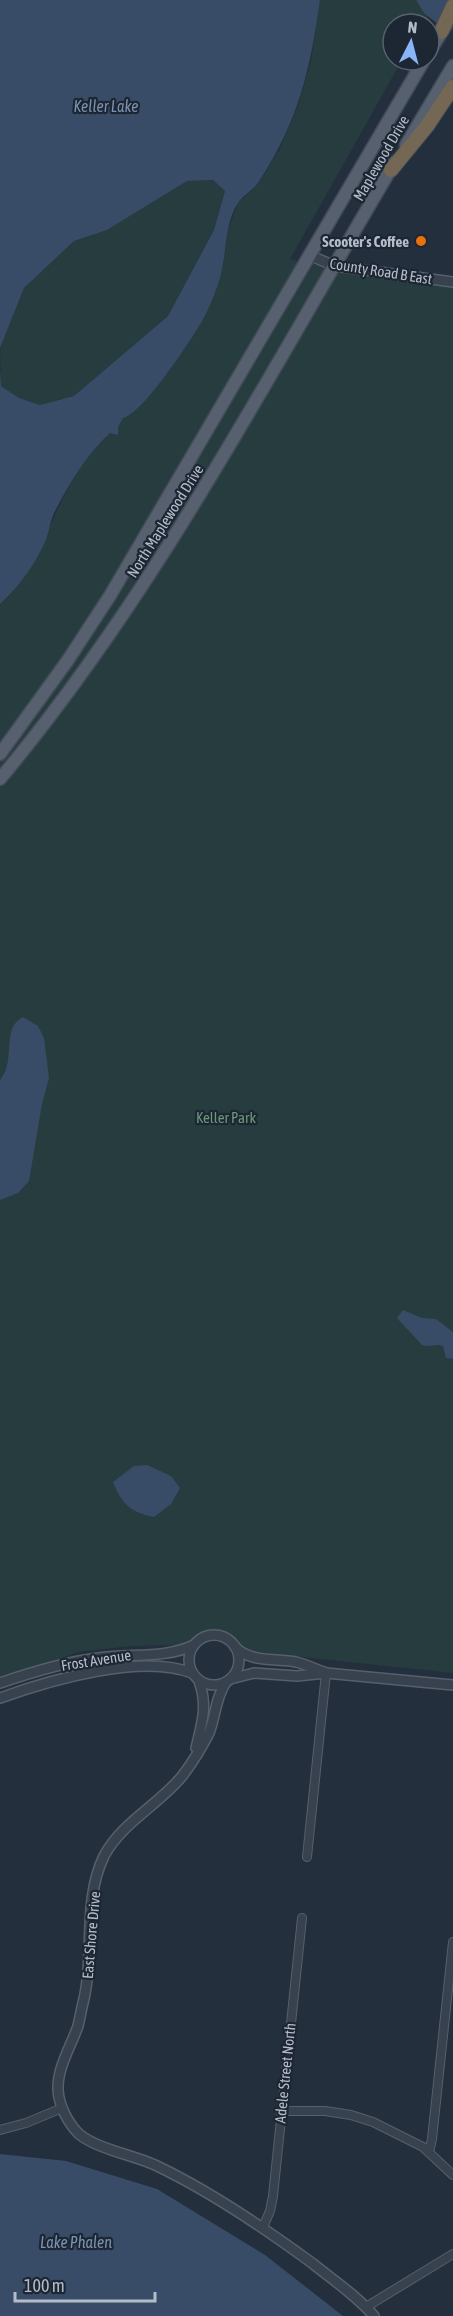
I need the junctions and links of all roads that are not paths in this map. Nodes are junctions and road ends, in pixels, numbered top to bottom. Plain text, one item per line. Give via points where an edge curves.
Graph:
1 (453, 6) edge
2 (453, 14) edge
3 (441, 32) joint
4 (453, 66) edge
5 (417, 72) edge
6 (453, 87) edge
7 (391, 170) junction
8 (311, 256) junction
9 (335, 267) junction
10 (453, 282) edge
11 (0, 754) edge
12 (0, 779) edge
13 (194, 1645) junction
14 (234, 1646) junction
15 (326, 1673) junction
16 (196, 1677) junction
17 (228, 1681) junction
18 (0, 1683) edge
19 (453, 1686) edge
20 (0, 1698) edge
21 (194, 1757) junction
22 (307, 1857) dead end
23 (302, 1918) dead end
24 (453, 1942) edge
25 (62, 2109) junction
26 (281, 2110) junction
27 (0, 2130) edge
28 (429, 2152) junction
29 (453, 2175) edge
30 (263, 2226) junction
31 (453, 2254) edge
32 (366, 2307) junction
33 (374, 2316) edge

1 - 3 highway
2 - 3 main road
4 - 7 main road, Maplewood Drive
5 - 8 main road, North Maplewood Drive
6 - 7 highway
7 - 9 main road, Maplewood Drive
8 - 9 street, County Road B East
8 - 11 main road, North Maplewood Drive via 111,594
9 - 10 street, County Road B East
9 - 12 main road, North Maplewood Drive via 147,580 63,700
13 - 14 street via 211,1635
13 - 16 street via 189,1659
13 - 18 street, Frost Avenue via 172,1653 71,1663
14 - 15 street via 250,1657 297,1663
14 - 17 street via 238,1664
15 - 17 street via 254,1673
15 - 19 street
15 - 22 street
16 - 17 street via 212,1685
16 - 20 street, Frost Avenue via 165,1666 102,1671
16 - 21 street, East Shore Drive via 205,1697 205,1709
17 - 21 street, East Shore Drive via 216,1700 208,1734
21 - 25 street, East Shore Drive via 172,1787 123,1830 100,1867 93,1897 85,1993 79,2024 59,2081
23 - 26 street, Adele Street North
24 - 28 street
25 - 27 street
25 - 30 street, East Shore Drive via 78,2133 89,2140 153,2164
26 - 28 street via 351,2115
26 - 30 street, Adele Street North via 272,2203
28 - 29 street
30 - 32 street, East Shore Drive
31 - 32 street
32 - 33 street, East Shore Drive

